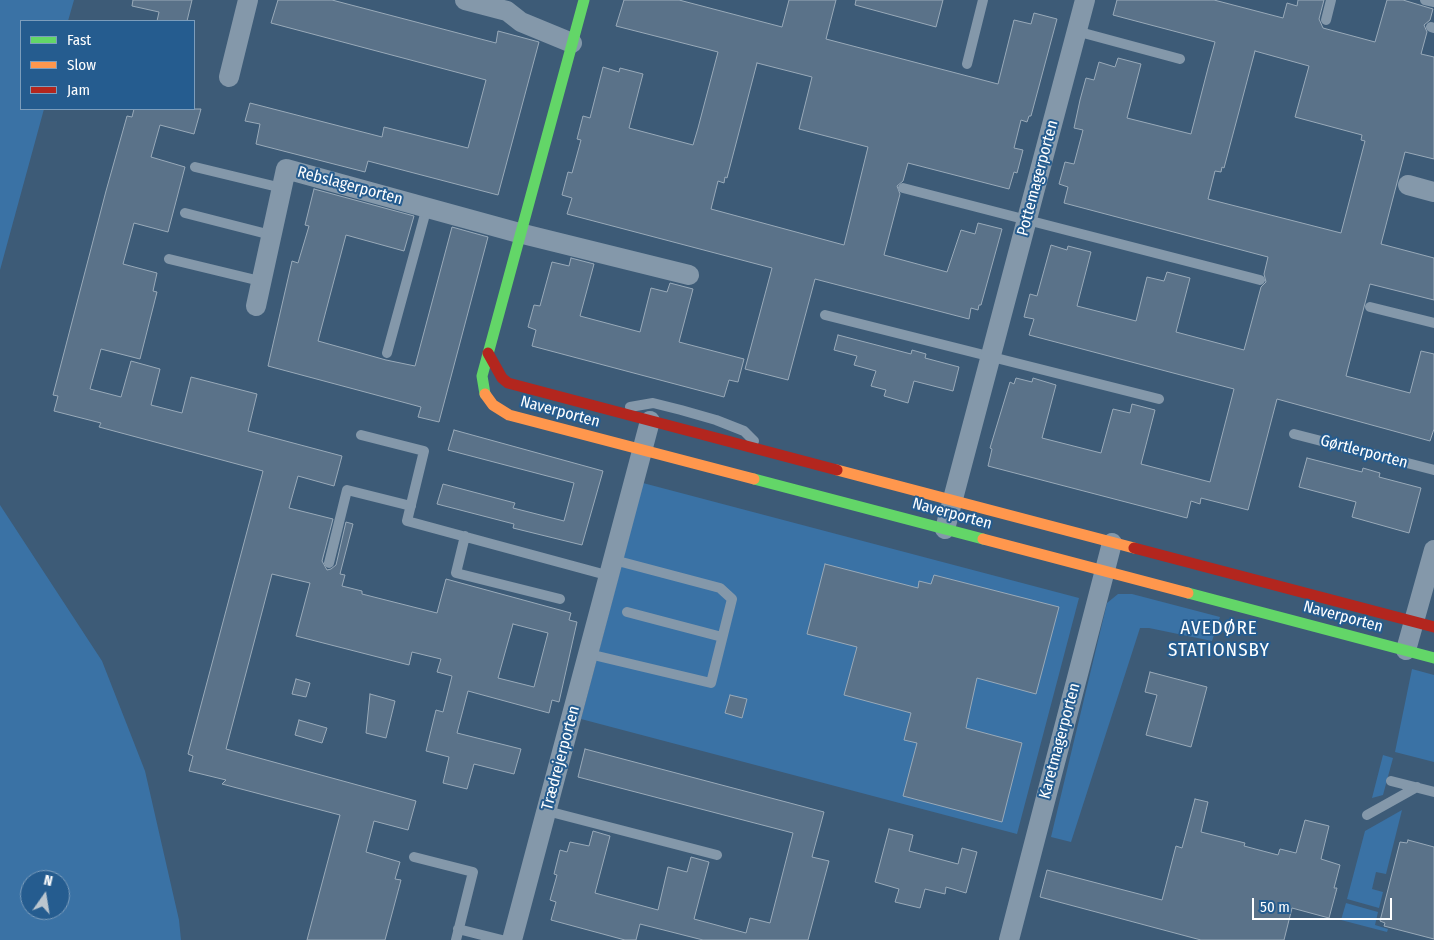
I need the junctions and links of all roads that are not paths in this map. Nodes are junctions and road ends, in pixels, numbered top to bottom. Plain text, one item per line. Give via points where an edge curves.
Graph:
1 (248, 0) edge
2 (465, 0) edge
3 (584, 0) edge
4 (984, 0) edge
5 (1085, 0) edge
6 (1331, 0) edge
7 (1425, 0) edge
8 (1434, 2) edge
9 (1326, 20) dead end
10 (1076, 31) junction
11 (572, 43) junction
12 (1180, 59) dead end
13 (967, 64) dead end
14 (229, 77) dead end
15 (195, 167) dead end
16 (1408, 185) dead end
17 (282, 188) junction
18 (903, 188) dead end
19 (1434, 192) edge
20 (427, 207) junction
21 (185, 213) dead end
22 (1026, 221) junction
23 (519, 233) junction
24 (271, 235) junction
25 (169, 259) dead end
26 (689, 275) dead end
27 (1260, 280) dead end
28 (260, 281) junction
29 (256, 306) dead end
30 (1370, 307) dead end
31 (826, 314) dead end
32 (1434, 323) edge
33 (387, 353) dead end
34 (488, 353) junction
35 (991, 355) junction
36 (1158, 399) dead end
37 (606, 410) junction
38 (650, 421) junction
39 (1294, 434) dead end
40 (361, 435) dead end
41 (643, 450) junction
42 (766, 451) junction
43 (1434, 470) edge
44 (952, 500) junction
45 (411, 506) junction
46 (945, 529) junction
47 (465, 536) junction
48 (1112, 543) junction
49 (1434, 550) edge
50 (329, 563) dead end
51 (612, 568) junction
52 (1106, 572) junction
53 (560, 600) dead end
54 (627, 612) dead end
55 (1414, 621) junction
56 (1434, 627) edge
57 (722, 638) junction
58 (1406, 650) junction
59 (589, 654) junction
60 (1434, 658) edge
61 (1391, 781) dead end
62 (1417, 787) junction
63 (1434, 792) edge
64 (547, 811) junction
65 (1367, 815) dead end
66 (717, 856) dead end
67 (414, 857) dead end
68 (458, 929) junction
69 (456, 940) edge
70 (502, 940) edge
71 (512, 940) edge
72 (1010, 940) edge

1 - 14 street
2 - 11 street via 507,11 521,22
3 - 11 street
4 - 13 lane
5 - 10 street, Pottemagerporten
6 - 9 lane
7 - 8 lane
10 - 12 lane
10 - 22 street, Pottemagerporten
11 - 23 street
15 - 17 lane
16 - 19 street
17 - 20 street, Rebslagerporten via 286,169
17 - 24 street, Rebslagerporten
18 - 22 lane
20 - 23 street, Rebslagerporten
20 - 33 lane
21 - 24 lane
22 - 27 lane
22 - 35 street, Pottemagerporten
23 - 26 street, Rebslagerporten
23 - 34 street
24 - 28 street, Rebslagerporten
25 - 28 lane
28 - 29 street, Rebslagerporten
30 - 32 lane
31 - 35 lane
34 - 37 street, Naverporten via 497,373 508,383
34 - 41 street, Naverporten via 483,384 488,399 500,410
35 - 36 lane
35 - 44 street, Pottemagerporten
37 - 38 street, Naverporten
37 - 42 lane via 653,403 681,410 744,431
38 - 41 street, Trædrejerporten
38 - 42 street, Naverporten
39 - 43 lane, Gørtlerporten
40 - 45 lane via 424,451
41 - 46 street, Naverporten
41 - 51 street, Trædrejerporten
42 - 44 street, Naverporten
44 - 46 street, Pottemagerporten
44 - 48 street, Naverporten
45 - 47 lane via 407,521
45 - 50 lane via 347,490
46 - 52 street, Naverporten
47 - 51 lane
47 - 53 lane via 456,573
48 - 52 street, Karetmagerporten
48 - 55 street, Naverporten
49 - 55 street
51 - 57 lane via 720,588 732,600
51 - 59 street, Trædrejerporten
52 - 58 street, Naverporten
52 - 72 street, Karetmagerporten
54 - 57 lane
55 - 56 street, Naverporten
55 - 58 street
57 - 59 lane via 711,683
58 - 60 street, Naverporten
59 - 64 street, Trædrejerporten
61 - 62 lane
62 - 63 lane
62 - 65 lane
64 - 66 lane
64 - 71 street, Trædrejerporten
67 - 68 lane via 473,872
68 - 69 lane
68 - 70 lane

